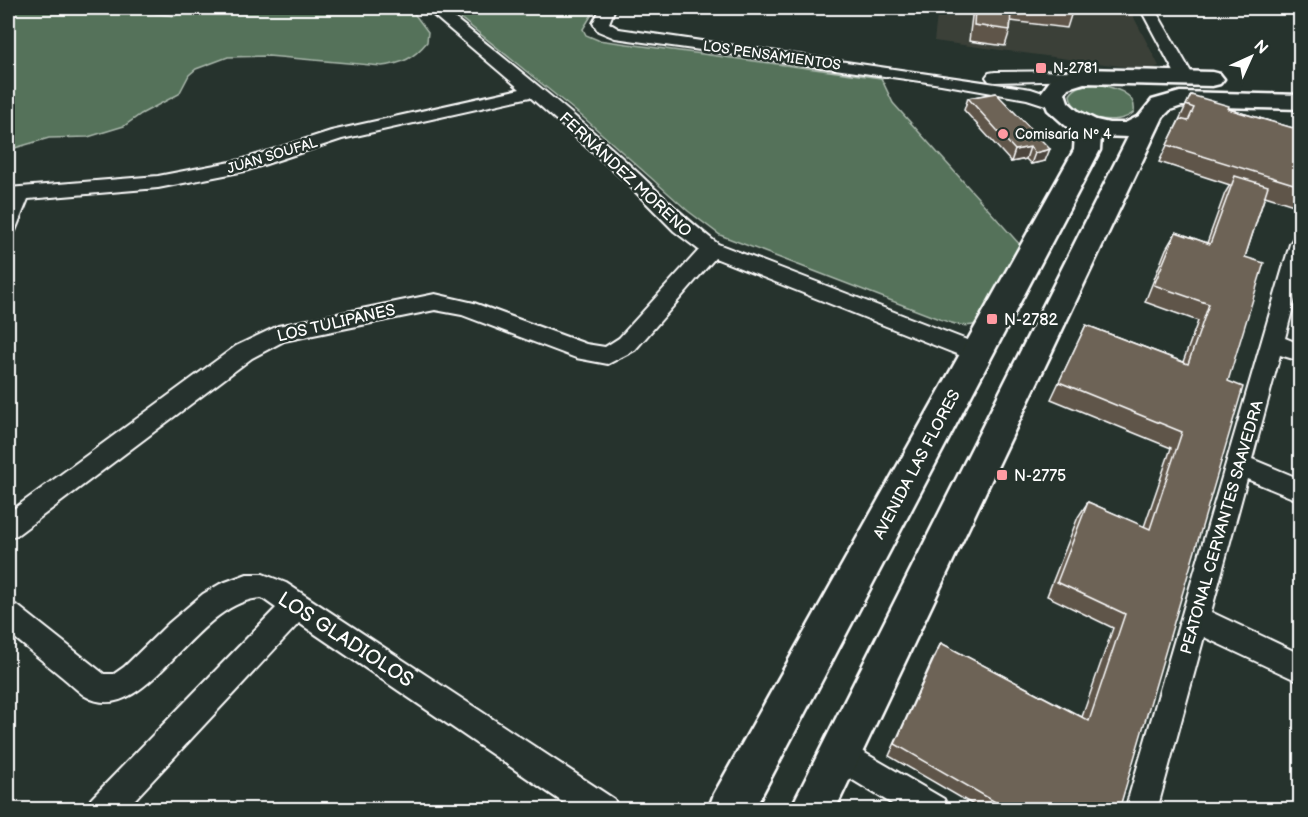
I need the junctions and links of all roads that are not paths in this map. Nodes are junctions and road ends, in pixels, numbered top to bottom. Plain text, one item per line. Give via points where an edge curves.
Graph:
1 (433, 8) edge
2 (608, 8) edge
3 (1147, 8) edge
4 (1089, 76) junction
5 (941, 79) junction
6 (1186, 79) junction
7 (1300, 82) edge
8 (534, 91) junction
9 (1300, 102) edge
10 (1065, 112) junction
11 (1150, 117) junction
12 (14, 194) edge
13 (8, 226) edge
14 (1300, 244) edge
15 (711, 249) junction
16 (1273, 343) junction
17 (977, 353) junction
18 (1300, 353) edge
19 (1239, 465) junction
20 (1300, 490) edge
21 (8, 527) edge
22 (297, 606) junction
23 (8, 615) edge
24 (1195, 619) junction
25 (1300, 668) edge
26 (839, 754) junction
27 (102, 810) edge
28 (603, 810) edge
29 (730, 810) edge
30 (812, 810) edge
31 (933, 810) edge
32 (1141, 810) edge

1 - 8 street, FERNÁNDEZ MORENO
2 - 5 street, LOS PENSAMIENTOS via 601,20 604,28 620,34
3 - 6 street
4 - 5 street, LOS PENSAMIENTOS
4 - 6 main road, LOS PENSAMIENTOS
4 - 10 main road, LOS PENSAMIENTOS via 1065,80 1055,87 1052,97
4 - 11 main road, LOS PENSAMIENTOS via 1116,80 1139,92 1149,100
5 - 10 street, LOS PENSAMIENTOS via 1031,94
6 - 7 main road, LOS PENSAMIENTOS
8 - 12 street, JUAN SOUFAL via 337,135 245,165 158,182
8 - 15 street, FERNÁNDEZ MORENO
9 - 11 main road, LOS PENSAMIENTOS via 1180,99 1161,105
10 - 11 main road, LOS PENSAMIENTOS via 1098,128 1119,130 1138,127
10 - 17 main road, AVENIDA LAS FLORES via 1089,136 1087,150
11 - 26 main road
12 - 13 street
14 - 16 street, PEATONAL CERVANTES SAAVEDRA
15 - 17 street, FERNÁNDEZ MORENO
15 - 21 street, LOS TULIPANES via 627,344 608,356 584,352 466,308 435,302 278,334 244,352
16 - 18 street
16 - 19 street, PEATONAL CERVANTES SAAVEDRA
17 - 29 main road, AVENIDA LAS FLORES
19 - 20 street
19 - 24 street, PEATONAL CERVANTES SAAVEDRA
22 - 23 street, LOS GLADIOLOS via 262,586 230,592 201,613 128,683 104,689
22 - 27 street
22 - 28 street, LOS GLADIOLOS
24 - 25 street
24 - 32 street, PEATONAL CERVANTES SAAVEDRA
26 - 30 main road
26 - 31 street

